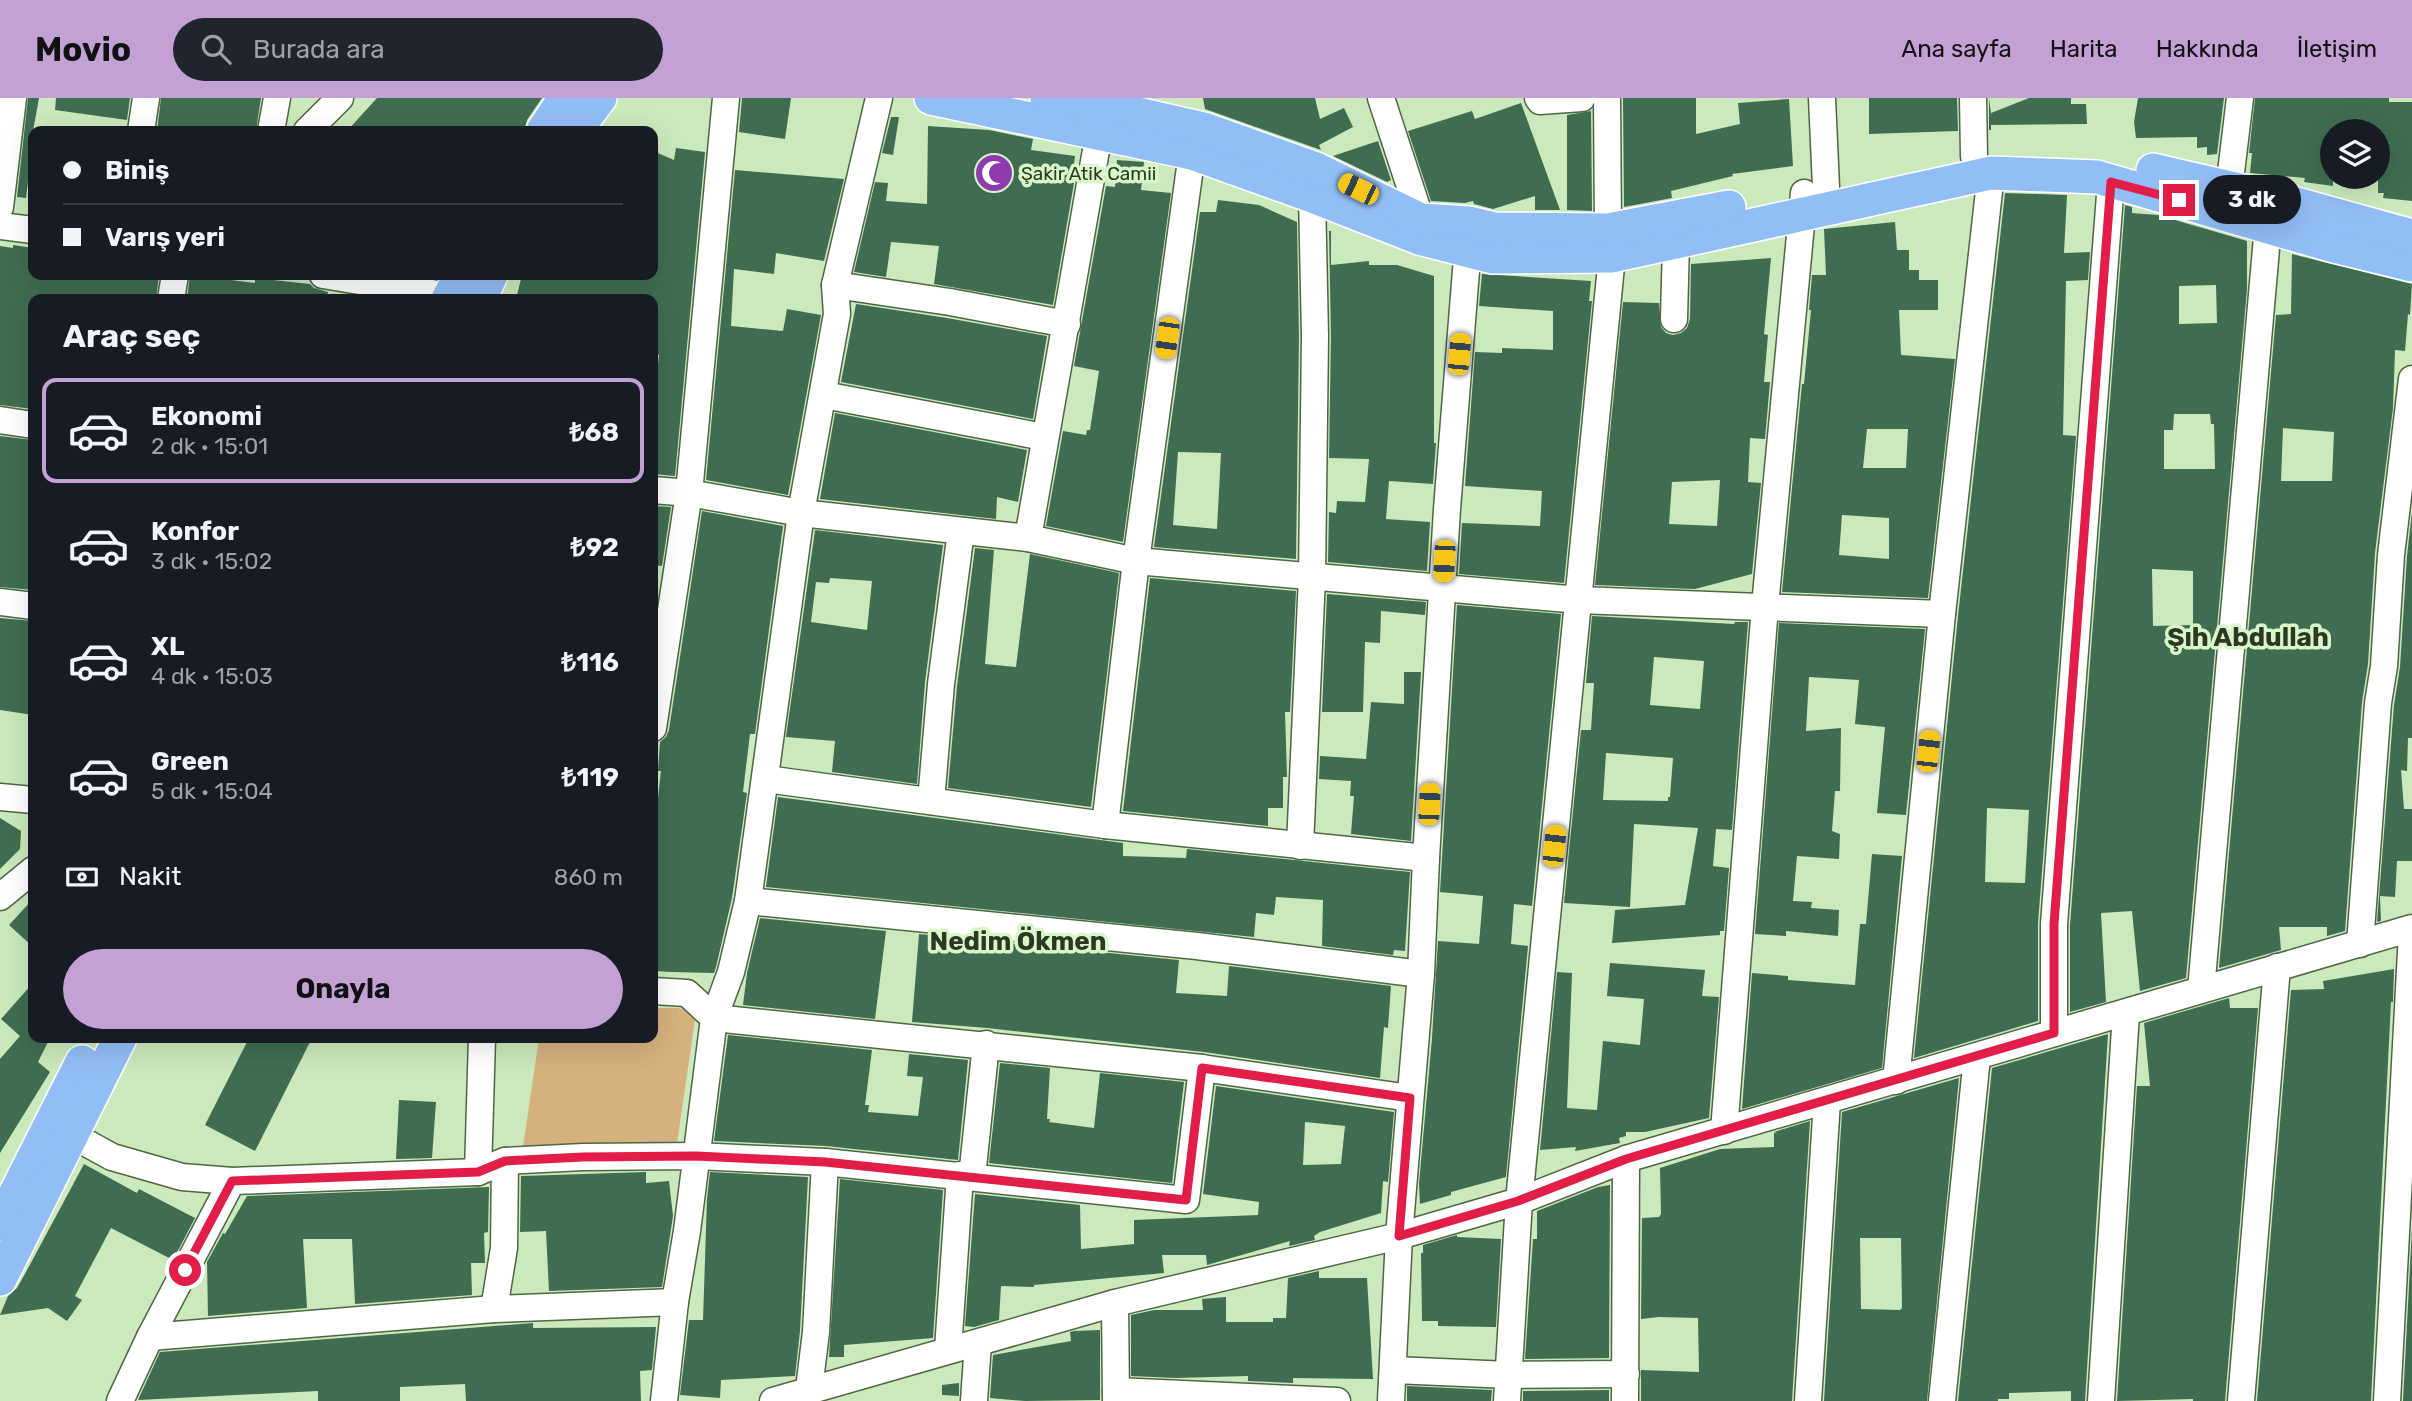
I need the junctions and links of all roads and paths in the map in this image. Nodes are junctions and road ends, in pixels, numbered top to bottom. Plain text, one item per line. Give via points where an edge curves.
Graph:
1 (13, 98) edge
2 (146, 98) edge
3 (277, 98) edge
4 (341, 98) edge
5 (565, 98) edge
6 (600, 98) edge
7 (726, 98) edge
8 (879, 98) edge
9 (931, 98) edge
10 (1047, 98) edge
11 (1381, 98) edge
12 (1538, 98) edge
13 (1582, 98) edge
14 (1607, 98) edge
15 (1822, 98) edge
16 (1973, 98) edge
17 (2239, 98) edge
18 (142, 126) edge
19 (272, 126) edge
20 (312, 126) edge
21 (546, 126) edge
22 (579, 126) edge
23 (1099, 133) junction
24 (1192, 153) junction
25 (1982, 164) junction
26 (2111, 182) junction
27 (2229, 189) junction
28 (1312, 196) junction
29 (1811, 197) junction
30 (0, 207) edge
31 (1421, 220) junction
32 (0, 226) edge
33 (2268, 226) junction
34 (28, 229) edge
35 (2412, 236) edge
36 (1469, 237) junction
37 (1676, 242) junction
38 (1610, 243) junction
39 (2412, 265) edge
40 (363, 280) edge
41 (482, 280) edge
42 (835, 285) junction
43 (460, 292) edge
44 (1674, 319) dead end
45 (1067, 324) junction
46 (2412, 379) edge
47 (824, 395) junction
48 (0, 420) edge
49 (28, 424) edge
50 (1044, 437) junction
51 (658, 490) edge
52 (690, 494) junction
53 (802, 513) junction
54 (961, 531) junction
55 (1028, 538) junction
56 (1136, 561) junction
57 (1312, 577) junction
58 (1443, 587) junction
59 (1578, 600) junction
60 (0, 602) edge
61 (28, 605) edge
62 (1765, 606) junction
63 (1942, 614) junction
64 (658, 696) edge
65 (766, 779) junction
66 (0, 797) edge
67 (28, 800) edge
68 (931, 801) junction
69 (1105, 825) junction
70 (1300, 846) junction
71 (1426, 858) junction
72 (28, 874) edge
73 (0, 897) edge
74 (748, 901) junction
75 (2412, 931) edge
76 (2360, 944) junction
77 (2277, 967) junction
78 (1421, 974) junction
79 (2201, 990) junction
80 (658, 991) edge
81 (2126, 1013) junction
82 (714, 1018) junction
83 (2054, 1033) junction
84 (92, 1043) edge
85 (118, 1043) edge
86 (482, 1043) edge
87 (986, 1044) junction
88 (1977, 1057) junction
89 (1202, 1068) junction
90 (1896, 1081) junction
91 (1410, 1098) junction
92 (1827, 1101) junction
93 (1724, 1131) junction
94 (72, 1135) junction
95 (696, 1156) junction
96 (1626, 1159) junction
97 (505, 1161) junction
98 (825, 1162) junction
99 (478, 1172) junction
100 (966, 1176) junction
101 (232, 1181) junction
102 (1518, 1201) junction
103 (0, 1224) edge
104 (1399, 1236) junction
105 (0, 1279) edge
106 (675, 1302) junction
107 (1115, 1303) junction
108 (494, 1309) junction
109 (150, 1337) junction
110 (978, 1343) junction
111 (948, 1350) junction
112 (1394, 1370) junction
113 (1626, 1374) junction
114 (1508, 1388) edge
115 (809, 1389) junction
116 (836, 1391) edge
117 (1116, 1396) edge
118 (120, 1401) edge
119 (664, 1401) edge
120 (773, 1401) edge
121 (974, 1401) edge
122 (1337, 1401) edge
123 (1391, 1401) edge
124 (1625, 1401) edge
125 (1808, 1401) edge
126 (1942, 1401) edge
127 (2101, 1401) edge
128 (2241, 1401) edge
129 (2386, 1401) edge

1 - 30 street
2 - 18 street
3 - 19 street
4 - 20 street
5 - 21 main road
6 - 22 main road
7 - 52 street
8 - 42 street
9 - 23 main road
10 - 31 main road via 1204,129 1316,169
11 - 31 street
12 - 13 street
14 - 38 street
15 - 29 street
16 - 25 street
17 - 27 street
23 - 24 main road
23 - 45 street
24 - 28 main road
24 - 56 street
25 - 26 main road
25 - 27 main road via 2045,152 2094,155
25 - 29 main road
25 - 63 street
26 - 33 main road
26 - 83 street via 2054,924
27 - 35 main road
28 - 36 main road via 1419,239
28 - 57 street
29 - 37 main road
29 - 38 main road
29 - 62 street
31 - 36 main road
32 - 34 street
33 - 39 main road
33 - 79 street
36 - 38 main road via 1495,229
36 - 58 street
37 - 38 main road
37 - 44 street
38 - 59 street
40 - 43 street
41 - 43 main road
42 - 45 street
42 - 47 street via 837,314
45 - 50 street
46 - 76 street via 2390,555
47 - 50 street
47 - 53 street
48 - 49 street
50 - 55 street
51 - 52 street
52 - 53 street
52 - 64 street
53 - 54 street
53 - 65 street
54 - 55 street
54 - 68 street
55 - 56 street
56 - 57 street
56 - 69 street
57 - 58 street
57 - 70 street
58 - 59 street
58 - 71 street
59 - 62 street
59 - 102 street
60 - 61 street
62 - 63 street
62 - 93 street
63 - 90 street
65 - 68 street
65 - 74 street
66 - 67 street
68 - 69 street
69 - 70 street
70 - 71 street
71 - 78 street
72 - 73 street
74 - 78 street via 1197,946
74 - 82 street
75 - 76 street
75 - 129 street
76 - 77 street
77 - 79 street
77 - 128 street
78 - 91 street
79 - 81 street
80 - 82 street via 687,993
81 - 83 street
81 - 127 street
82 - 87 street
82 - 95 street
83 - 88 street
84 - 103 main road
85 - 94 main road
86 - 99 street
87 - 89 street
87 - 100 street
88 - 90 street
88 - 126 street
89 - 91 street
89 - 100 street via 1186,1200
90 - 92 street
91 - 104 street
92 - 93 street
92 - 125 street
93 - 96 street
94 - 101 street via 112,1157 182,1177
94 - 105 main road
95 - 97 street
95 - 98 street
95 - 106 street
96 - 102 street
96 - 113 street
97 - 99 street
97 - 108 street via 504,1248
98 - 100 street
98 - 115 street
99 - 101 street
100 - 111 street
101 - 109 street
102 - 104 street
102 - 114 street
104 - 107 street
104 - 112 street
106 - 108 street
106 - 119 street
107 - 110 street
107 - 117 street
108 - 109 street
109 - 118 street
110 - 111 street
110 - 121 street
111 - 116 street
112 - 114 street
112 - 123 street
113 - 114 street
113 - 124 street
115 - 116 street
115 - 120 street
117 - 122 street

